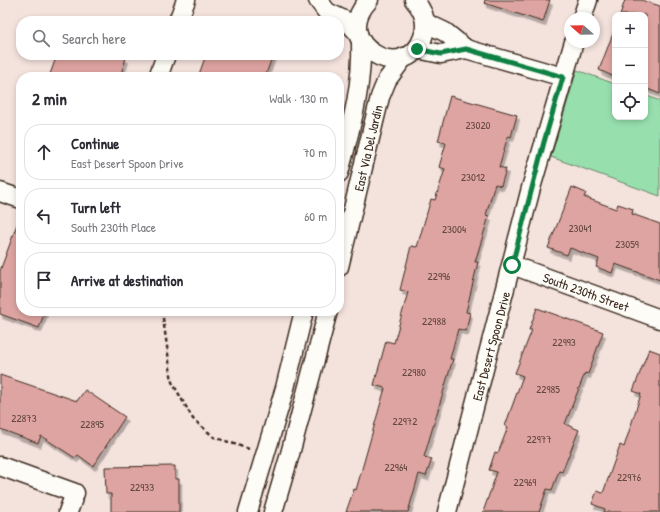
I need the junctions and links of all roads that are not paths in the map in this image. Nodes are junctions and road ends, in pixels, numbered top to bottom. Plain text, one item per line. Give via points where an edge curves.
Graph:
1 (186, 0) edge
2 (318, 0) edge
3 (369, 0) edge
4 (588, 0) edge
5 (420, 7) edge
6 (584, 12) edge
7 (180, 16) edge
8 (335, 16) edge
9 (344, 20) edge
10 (360, 37) junction
11 (572, 48) edge
12 (466, 49) junction
13 (410, 53) junction
14 (164, 60) edge
15 (160, 72) edge
16 (563, 77) junction
17 (344, 152) edge
18 (0, 192) edge
19 (16, 197) edge
20 (344, 246) edge
21 (512, 265) junction
22 (303, 316) edge
23 (327, 316) edge
24 (660, 319) edge
25 (0, 466) edge
26 (68, 512) edge
27 (248, 512) edge
28 (273, 512) edge
29 (447, 512) edge

1 - 7 street
2 - 8 street via 327,12
3 - 10 street, East Via Del Jardin via 359,14
4 - 6 street
5 - 12 street
5 - 13 street, East Via Del Jardin via 422,41
9 - 10 street
10 - 13 street via 367,49 384,59 394,60
10 - 17 street, East Via Del Jardin via 362,66 359,89
11 - 16 street, East Desert Spoon Drive
12 - 13 street via 441,54
12 - 16 street
13 - 20 street, East Via Del Jardin via 387,80 380,97
14 - 15 street
16 - 21 street, East Desert Spoon Drive
18 - 19 street
21 - 24 street, South 230th Street
21 - 29 street, East Desert Spoon Drive
22 - 27 street
23 - 28 street
25 - 26 street via 75,493

